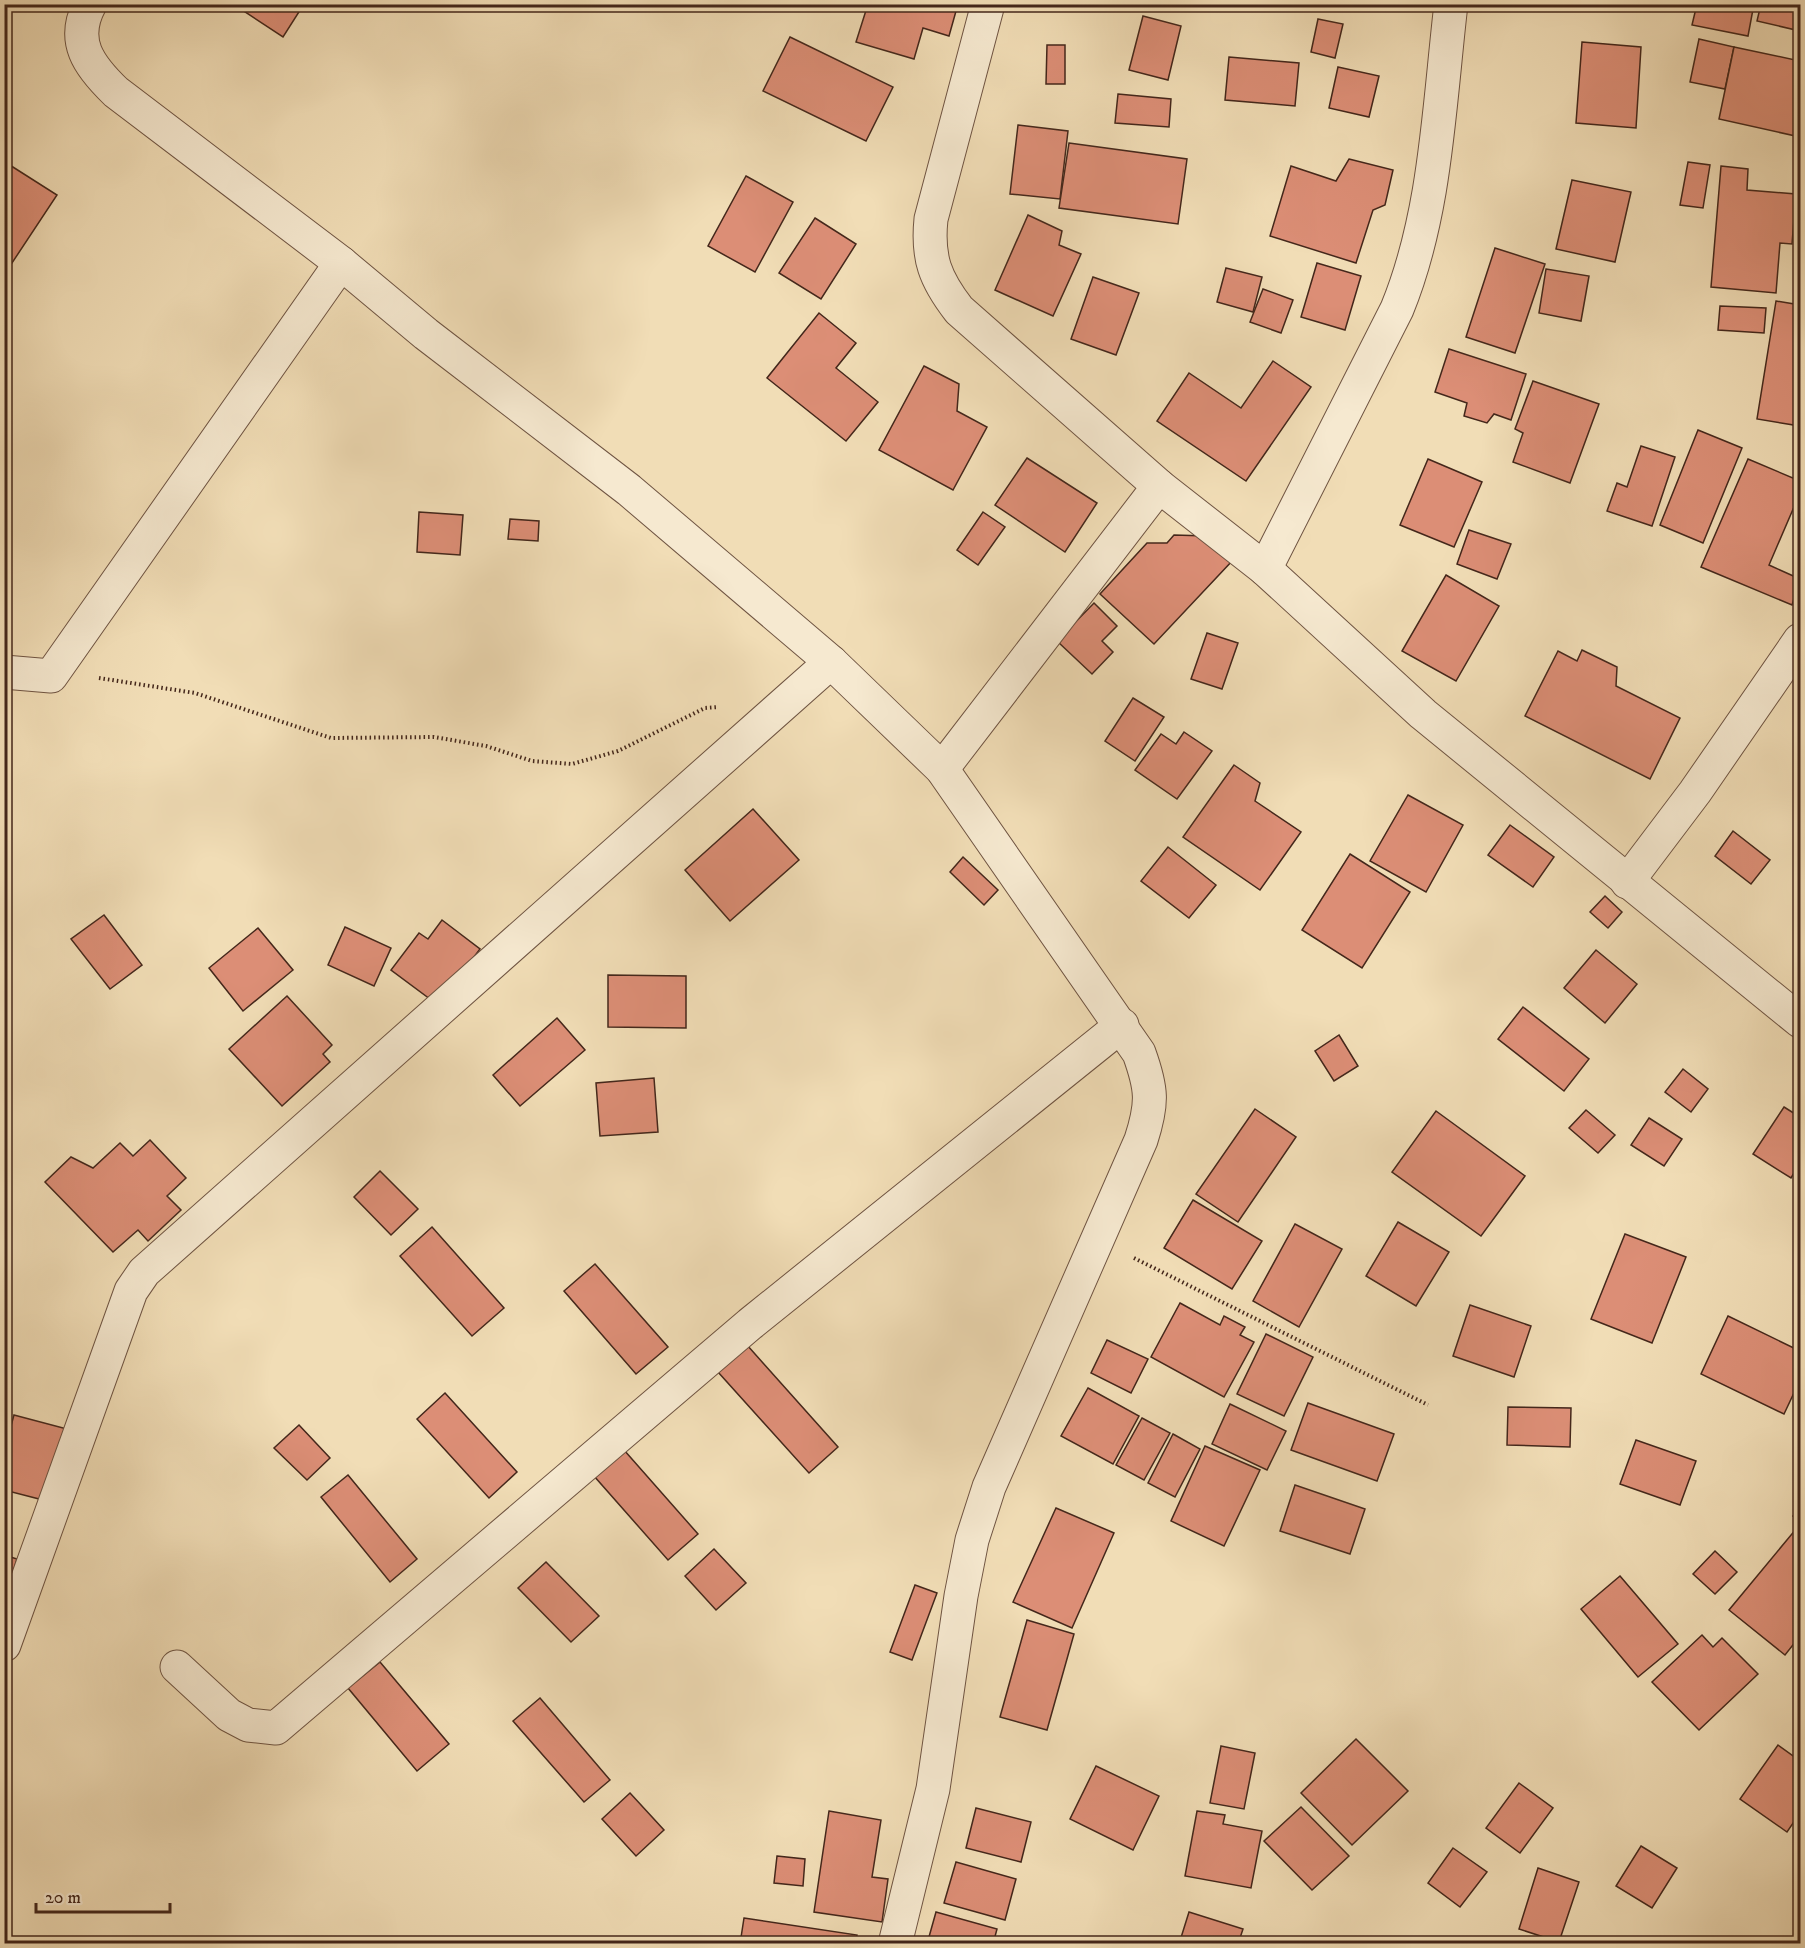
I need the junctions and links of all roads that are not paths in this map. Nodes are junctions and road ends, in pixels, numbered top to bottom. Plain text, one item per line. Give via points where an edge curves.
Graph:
1 (90, 4) edge
2 (988, 4) edge
3 (1451, 4) edge
4 (341, 263) junction
5 (1159, 486) junction
6 (1264, 569) junction
7 (1800, 640) edge
8 (831, 662) junction
9 (4, 672) edge
10 (942, 769) junction
11 (1627, 882) junction
12 (1800, 1021) edge
13 (1122, 1025) junction
14 (4, 1645) edge
15 (177, 1667) dead end
16 (895, 1944) edge

1 - 4 street via 83,17 83,48 94,71 116,92
2 - 5 street via 932,219 928,244 937,275 959,310
3 - 6 street via 1422,232 1410,277
4 - 8 street via 426,334 629,490
4 - 9 street via 51,676
5 - 6 street
5 - 10 street
6 - 11 street via 1424,714
7 - 11 street
8 - 10 street
8 - 14 street via 137,1280
10 - 13 street
11 - 12 street
13 - 15 street via 750,1324 276,1728 248,1725 229,1715
13 - 16 street via 1139,1053 1149,1081 1151,1112 989,1487 972,1540 933,1789

